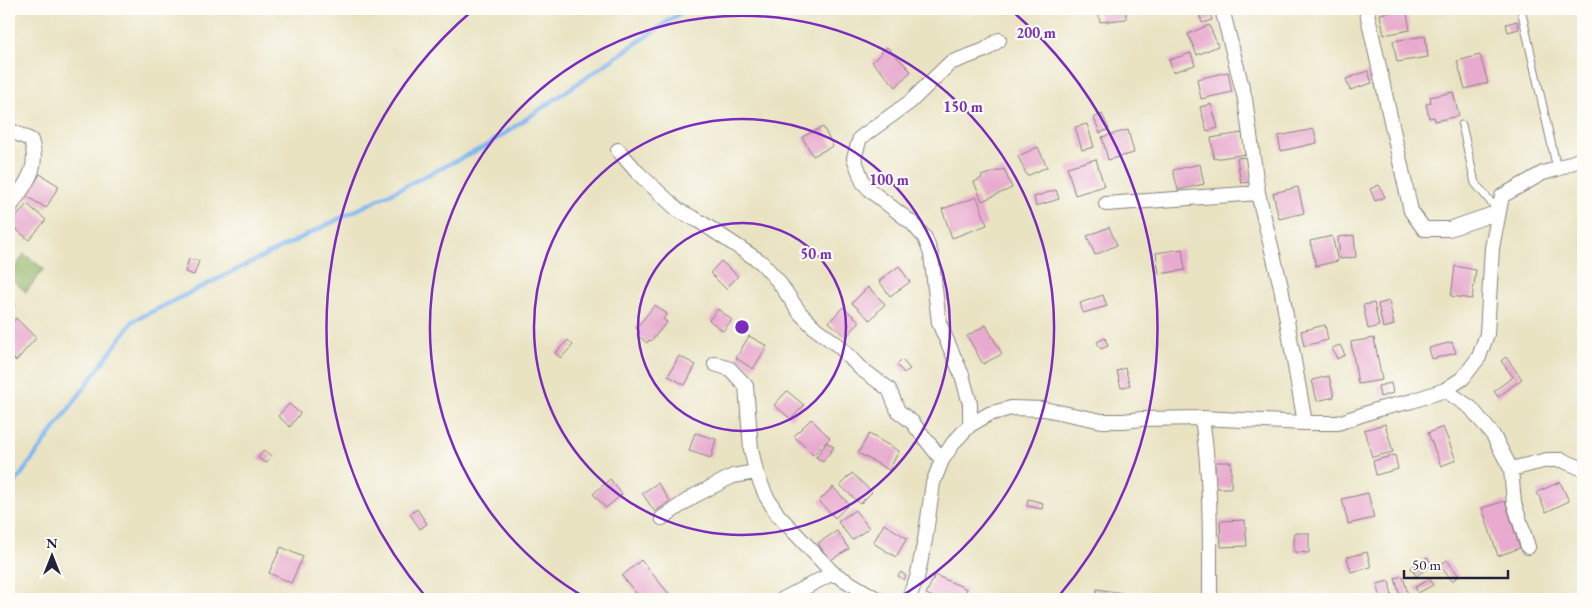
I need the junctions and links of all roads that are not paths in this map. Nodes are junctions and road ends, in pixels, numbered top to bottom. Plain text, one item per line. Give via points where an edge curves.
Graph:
1 (1222, 9) edge
2 (1369, 9) edge
3 (1521, 9) edge
4 (999, 40) dead end
5 (1462, 125) dead end
6 (9, 130) edge
7 (618, 150) dead end
8 (1583, 158) edge
9 (1557, 169) junction
10 (1258, 193) junction
11 (1106, 204) dead end
12 (9, 209) edge
13 (1499, 212) junction
14 (715, 364) dead end
15 (1445, 390) junction
16 (1202, 418) junction
17 (1305, 423) junction
18 (970, 424) junction
19 (942, 460) junction
20 (1511, 469) junction
21 (1583, 469) edge
22 (756, 472) junction
23 (662, 518) dead end
24 (1528, 547) dead end
25 (833, 572) junction
26 (783, 599) edge
27 (877, 599) edge
28 (908, 599) edge
29 (1210, 599) edge

1 - 10 street via 1245,99
2 - 13 street via 1367,14 1411,211 1424,229 1448,229
3 - 9 lane
4 - 18 street via 985,50 950,63 910,102 860,138 854,158 862,182 912,223 925,238 931,254 939,323 962,375 970,404
5 - 13 lane via 1475,183
6 - 12 street via 31,140 36,153 33,172
7 - 19 street via 678,210 761,262 816,329 889,389 898,411 912,422
8 - 9 street
9 - 13 street via 1543,173 1502,196
10 - 11 street
10 - 17 street via 1281,287
13 - 15 street via 1492,248 1487,334 1479,358 1463,378
14 - 22 street via 730,369 746,386
15 - 17 street via 1338,423
15 - 20 street via 1472,408 1493,435
16 - 17 street
16 - 18 street via 1102,421 1044,409 1011,408
16 - 29 street via 1207,452
18 - 19 street
19 - 28 street via 932,483 925,540 917,578
20 - 21 street via 1547,460 1562,460
20 - 24 street via 1514,503
22 - 23 street via 733,476 694,496
22 - 25 street via 778,515
25 - 26 street
25 - 27 street

